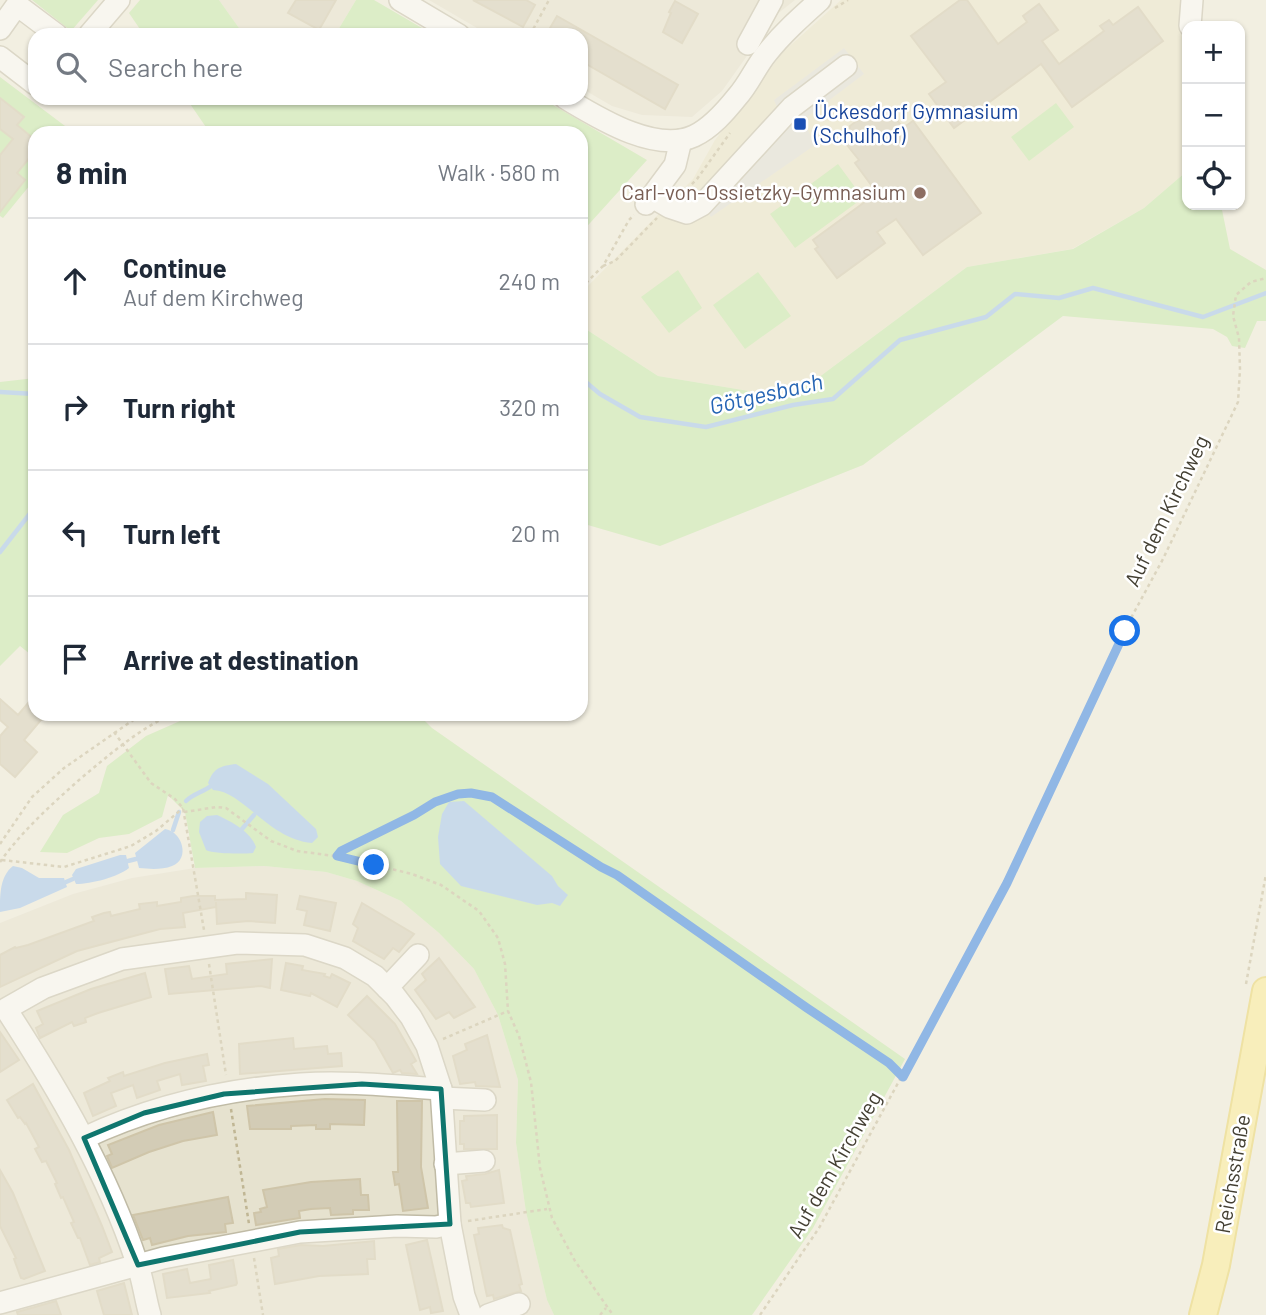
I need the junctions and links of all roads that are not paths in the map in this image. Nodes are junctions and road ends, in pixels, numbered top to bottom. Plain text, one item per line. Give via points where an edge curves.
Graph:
1 (119, 0) edge
2 (400, 0) edge
3 (772, 0) edge
4 (820, 0) edge
5 (1192, 0) edge
6 (1190, 21) edge
7 (48, 28) edge
8 (95, 28) edge
9 (447, 28) edge
10 (0, 29) edge
11 (748, 44) dead end
12 (0, 57) edge
13 (846, 66) dead end
14 (28, 79) edge
15 (577, 105) edge
16 (681, 141) junction
17 (418, 955) dead end
18 (387, 988) junction
19 (1266, 990) edge
20 (441, 1093) junction
21 (485, 1100) dead end
22 (84, 1138) junction
23 (484, 1161) dead end
24 (445, 1164) junction
25 (450, 1224) junction
26 (138, 1265) junction
27 (0, 1303) edge
28 (519, 1304) dead end
29 (474, 1314) edge
30 (150, 1315) edge
31 (1203, 1315) edge

1 - 8 street
2 - 9 street
3 - 11 street
4 - 16 street via 786,30 722,114 695,136
5 - 6 street
7 - 10 street via 18,5
12 - 14 street
13 - 16 street via 792,107 702,205 687,213 653,205 675,165
15 - 16 street via 610,125 658,140
17 - 18 street
18 - 20 street via 427,1046
18 - 22 street via 345,958 305,945 237,943 122,959 43,988 6,1009
19 - 31 main road, Reichsstraße
20 - 21 street
20 - 22 street via 362,1084 301,1084 234,1092 144,1113
20 - 24 street
22 - 26 street
23 - 24 street
24 - 25 street
25 - 26 street via 299,1232
25 - 29 street via 464,1296
26 - 27 street
26 - 30 street
28 - 29 street

